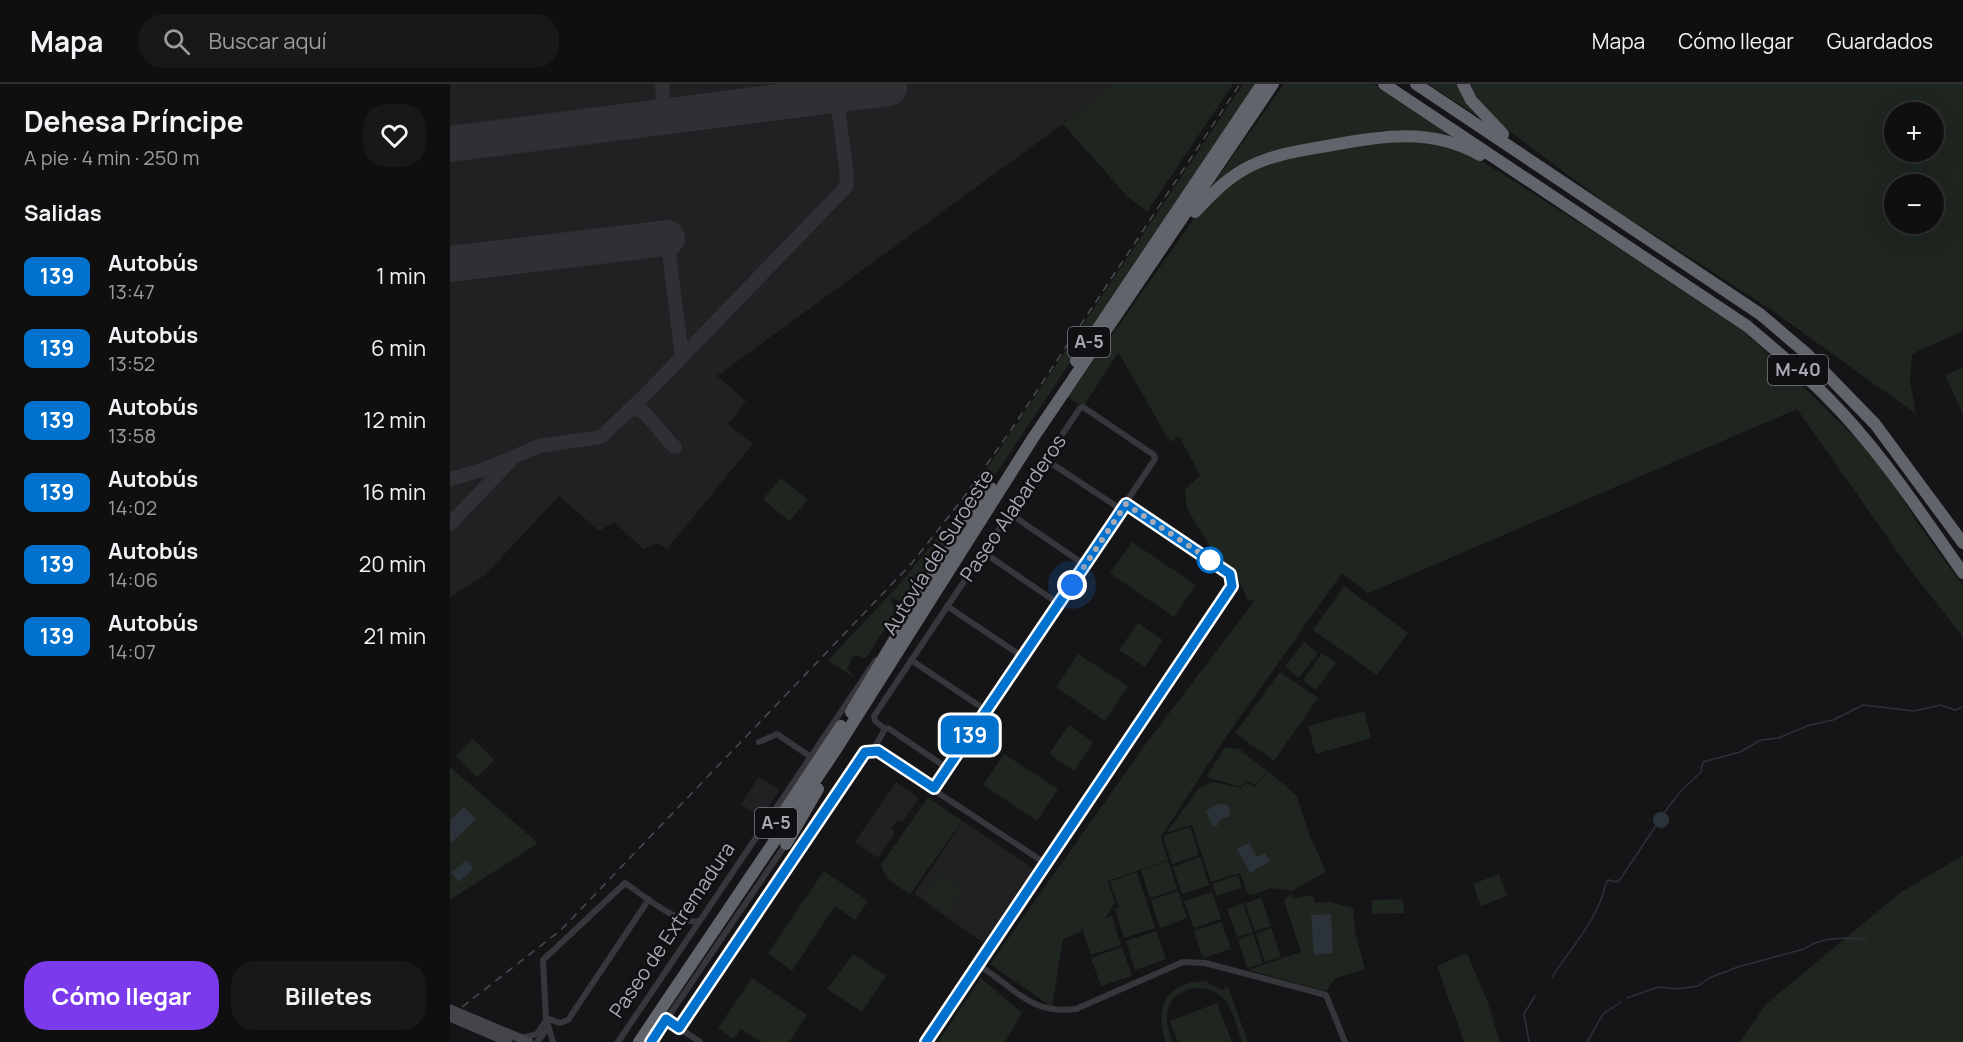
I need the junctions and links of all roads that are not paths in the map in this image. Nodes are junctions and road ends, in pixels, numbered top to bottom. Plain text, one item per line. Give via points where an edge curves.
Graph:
1 (1262, 84) edge
2 (1275, 84) edge
3 (1384, 84) edge
4 (1416, 84) edge
5 (1463, 84) edge
6 (1505, 166) junction
7 (1575, 190) junction
8 (1180, 224) junction
9 (1045, 459) junction
10 (1124, 507) junction
11 (1009, 513) junction
12 (1963, 543) edge
13 (983, 552) junction
14 (1085, 565) junction
15 (1963, 573) edge
16 (918, 601) junction
17 (1059, 604) junction
18 (947, 606) junction
19 (1023, 657) junction
20 (911, 660) junction
21 (870, 697) junction
22 (987, 711) junction
23 (885, 729) junction
24 (759, 742) dead end
25 (873, 750) junction
26 (811, 757) junction
27 (947, 768) junction
28 (934, 788) junction
29 (786, 844) joint
30 (1045, 863) junction
31 (649, 899) junction
32 (678, 917) junction
33 (699, 921) junction
34 (689, 936) junction
35 (978, 965) junction
36 (450, 1008) edge
37 (450, 1017) edge
38 (546, 1019) junction
39 (666, 1019) junction
40 (548, 1028) junction
41 (679, 1028) junction
42 (519, 1038) junction
43 (493, 1039) edge
44 (507, 1042) edge
45 (529, 1042) edge
46 (537, 1042) edge
47 (553, 1042) edge
48 (618, 1042) edge
49 (630, 1042) edge
50 (639, 1042) edge
51 (651, 1042) edge
52 (700, 1042) edge
53 (926, 1042) edge
54 (1345, 1042) edge

1 - 16 highway, Autovía del Suroeste / A-5
2 - 8 highway, Autovía del Suroeste / A-5
3 - 6 highway, M-40
4 - 7 highway, M-40
5 - 7 highway via 1493,125
6 - 8 highway via 1449,141 1402,135 1295,151 1243,170 1223,183
6 - 15 highway, M-40 via 1737,320 1793,365 1868,444
7 - 12 highway, M-40 via 1760,314 1806,353 1875,424
8 - 21 highway, Autovía del Suroeste / A-5 via 1033,438
9 - 10 street
9 - 10 street, Paseo Alabarderos via 1083,407 1155,456
9 - 11 street, Paseo Alabarderos
10 - 14 street
10 - 30 street via 1230,574 1232,586
11 - 13 street, Paseo Alabarderos
11 - 14 street
13 - 17 street
13 - 18 street, Paseo Alabarderos
14 - 17 street
16 - 26 street, Paseo de Extremadura via 908,610
16 - 49 highway, Autovía del Suroeste / A-5 via 846,719
17 - 19 street
18 - 19 street
18 - 20 street, Paseo Alabarderos
19 - 22 street
20 - 22 street
20 - 23 street, Paseo Alabarderos via 874,716
21 - 29 highway
21 - 50 highway, Autovía del Suroeste / A-5
22 - 27 street
23 - 25 street
23 - 27 street
24 - 26 street via 777,734
25 - 28 street
25 - 41 street via 865,752
26 - 33 street, Paseo de Extremadura
27 - 28 street
28 - 30 street
29 - 39 street
30 - 35 street
31 - 32 street
31 - 38 street via 565,1023
31 - 38 street via 625,883 544,958
32 - 33 street via 687,922
32 - 34 street
33 - 34 street, Paseo de Extremadura
34 - 48 street, Paseo de Extremadura
35 - 53 street
35 - 54 street via 1036,1005 1058,1011 1076,1009 1183,962 1205,963 1326,995
36 - 42 main road
37 - 43 main road
38 - 40 street
38 - 42 street via 537,1034
39 - 41 street
39 - 51 street
40 - 46 street
40 - 47 street
41 - 52 street
42 - 45 main road
43 - 44 main road

